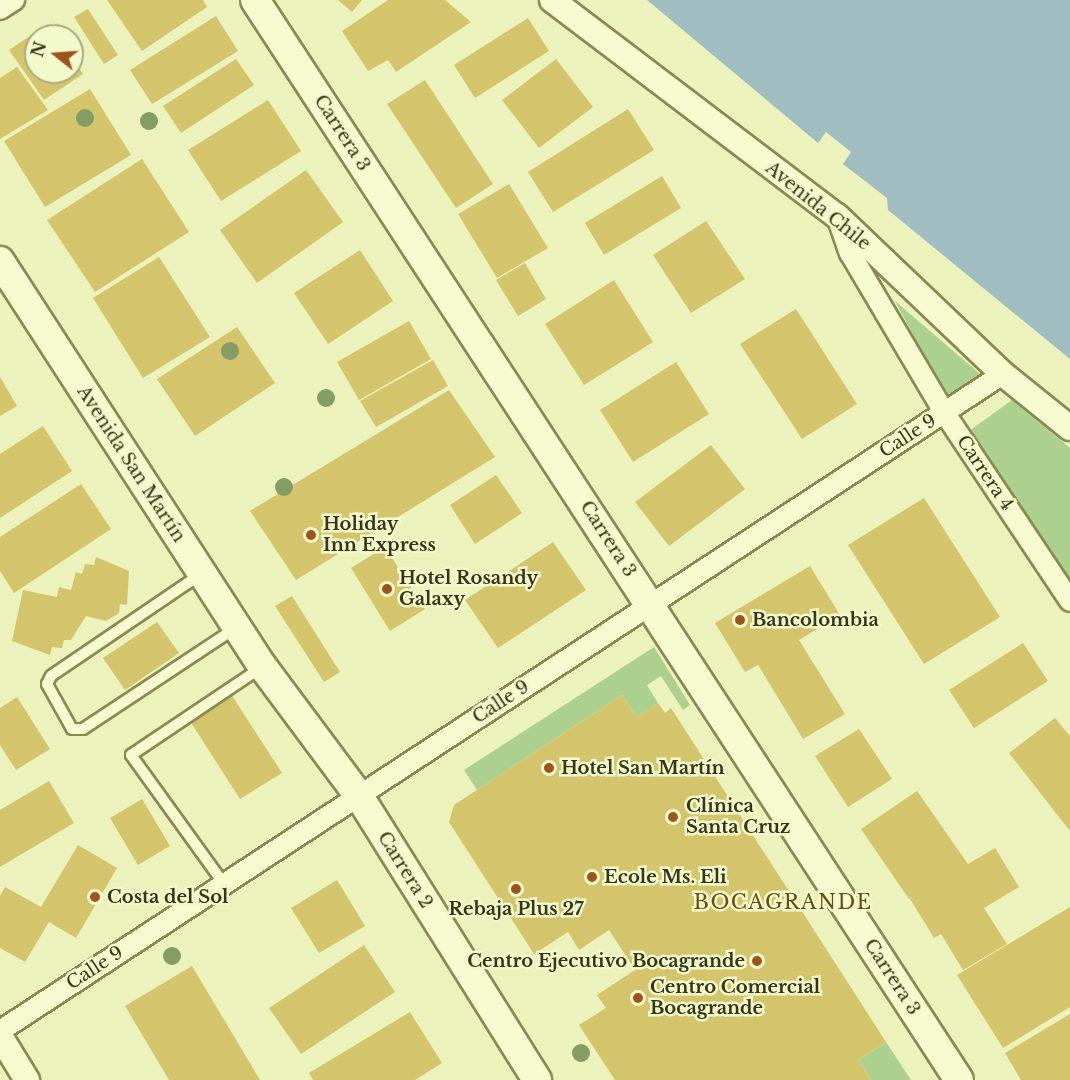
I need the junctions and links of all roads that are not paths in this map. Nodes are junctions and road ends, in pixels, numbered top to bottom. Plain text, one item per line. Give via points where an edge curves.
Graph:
1 (14, 0) edge
2 (255, 0) edge
3 (552, 0) edge
4 (0, 9) edge
5 (837, 216) junction
6 (0, 261) edge
7 (1003, 374) junction
8 (944, 412) junction
9 (1070, 428) edge
10 (202, 574) junction
11 (1070, 601) edge
12 (651, 604) junction
13 (237, 627) junction
14 (263, 667) junction
15 (359, 796) junction
16 (224, 884) junction
17 (0, 1030) edge
18 (0, 1036) edge
19 (27, 1080) edge
20 (537, 1080) edge
21 (959, 1080) edge

1 - 4 street
2 - 12 main road, Carrera 3
3 - 5 street, Avenida Chile
5 - 7 street, Avenida Chile
5 - 8 street, Carrera 4 via 850,252
6 - 10 main road, Avenida San Martín
7 - 8 street, Calle 9
7 - 9 street, Avenida Chile
8 - 11 street, Carrera 4
8 - 12 street, Calle 9
10 - 13 main road, Avenida San Martín
10 - 13 lane via 51,676 47,684 72,729 82,729
12 - 15 street, Calle 9
12 - 21 main road, Carrera 3
13 - 14 main road, Avenida San Martín
14 - 15 main road, Carrera 2
14 - 16 lane via 131,755
15 - 16 street, Calle 9
15 - 20 main road, Carrera 2
16 - 17 street, Calle 9
18 - 19 street

